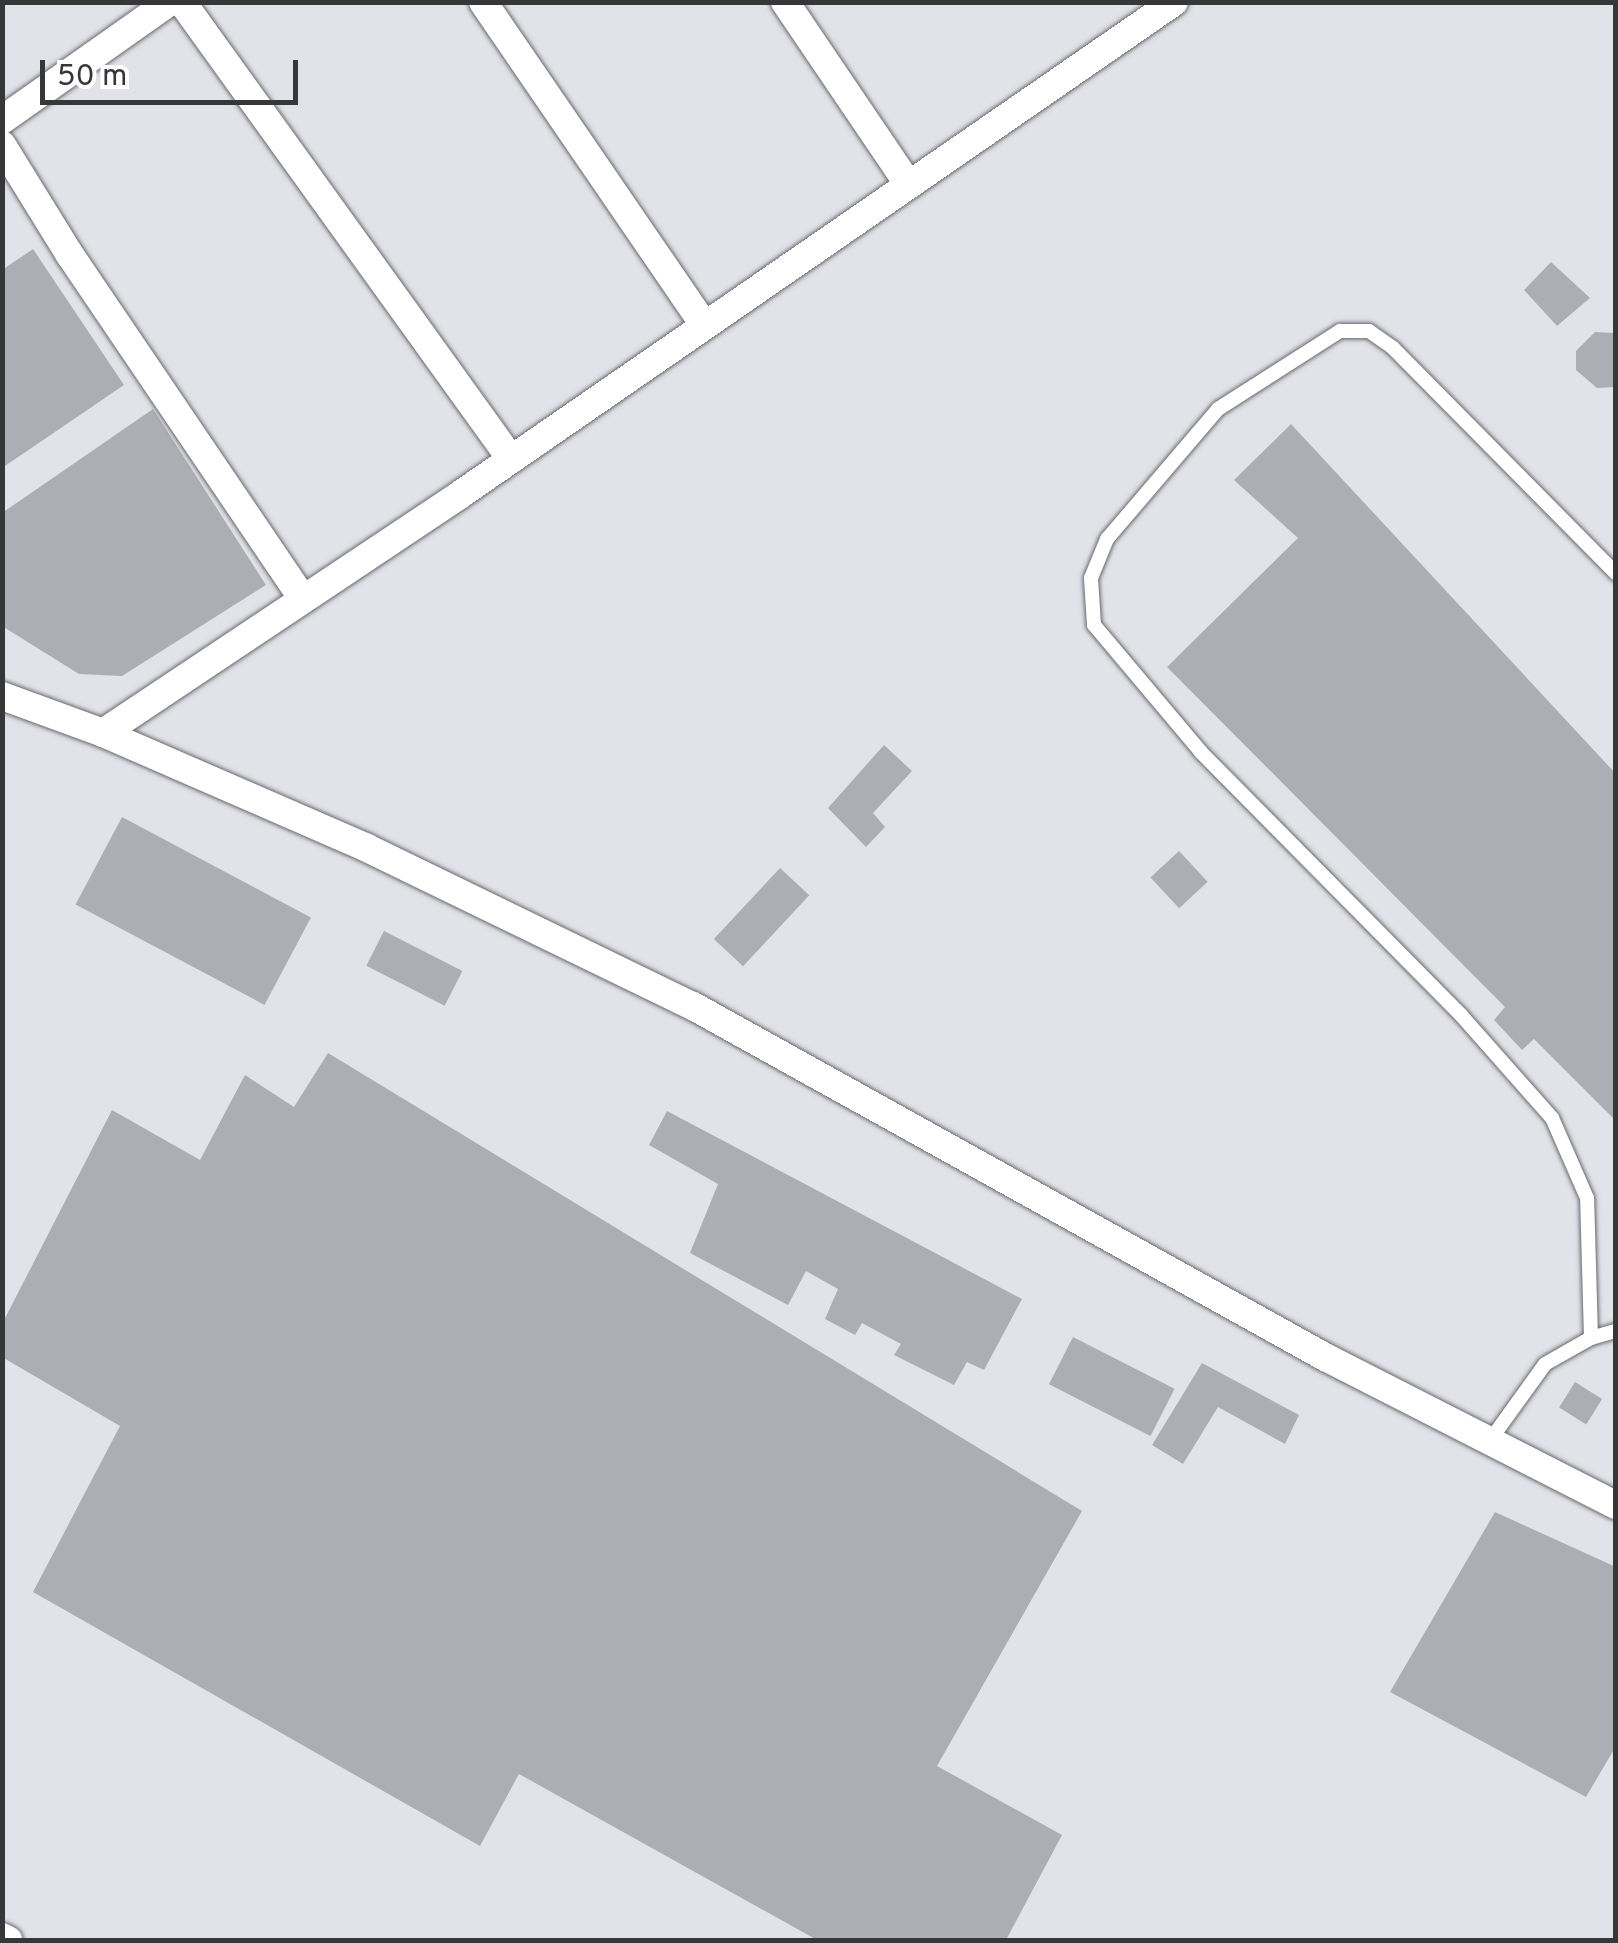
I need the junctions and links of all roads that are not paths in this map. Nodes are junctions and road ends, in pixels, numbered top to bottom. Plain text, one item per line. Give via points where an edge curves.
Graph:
1 (169, 2) edge
2 (182, 2) edge
3 (483, 2) edge
4 (784, 2) edge
5 (1174, 2) edge
6 (2, 120) edge
7 (2, 146) edge
8 (908, 184) junction
9 (704, 325) junction
10 (511, 459) junction
11 (1616, 573) edge
12 (302, 598) junction
13 (2, 696) edge
14 (102, 733) junction
15 (1616, 1332) edge
16 (1591, 1338) junction
17 (1491, 1440) junction
18 (1616, 1505) edge

1 - 6 street
2 - 10 street
3 - 9 street
4 - 8 street
5 - 8 street
7 - 12 street
8 - 9 street
9 - 10 street
10 - 12 street
11 - 16 lane via 1393,348 1369,332 1340,331 1218,408 1107,539 1091,578 1094,625 1189,738 1552,1118 1587,1198
12 - 14 street
13 - 14 street
14 - 17 street via 367,848 692,1006 1325,1357
15 - 16 lane
16 - 17 lane via 1545,1364
17 - 18 street

